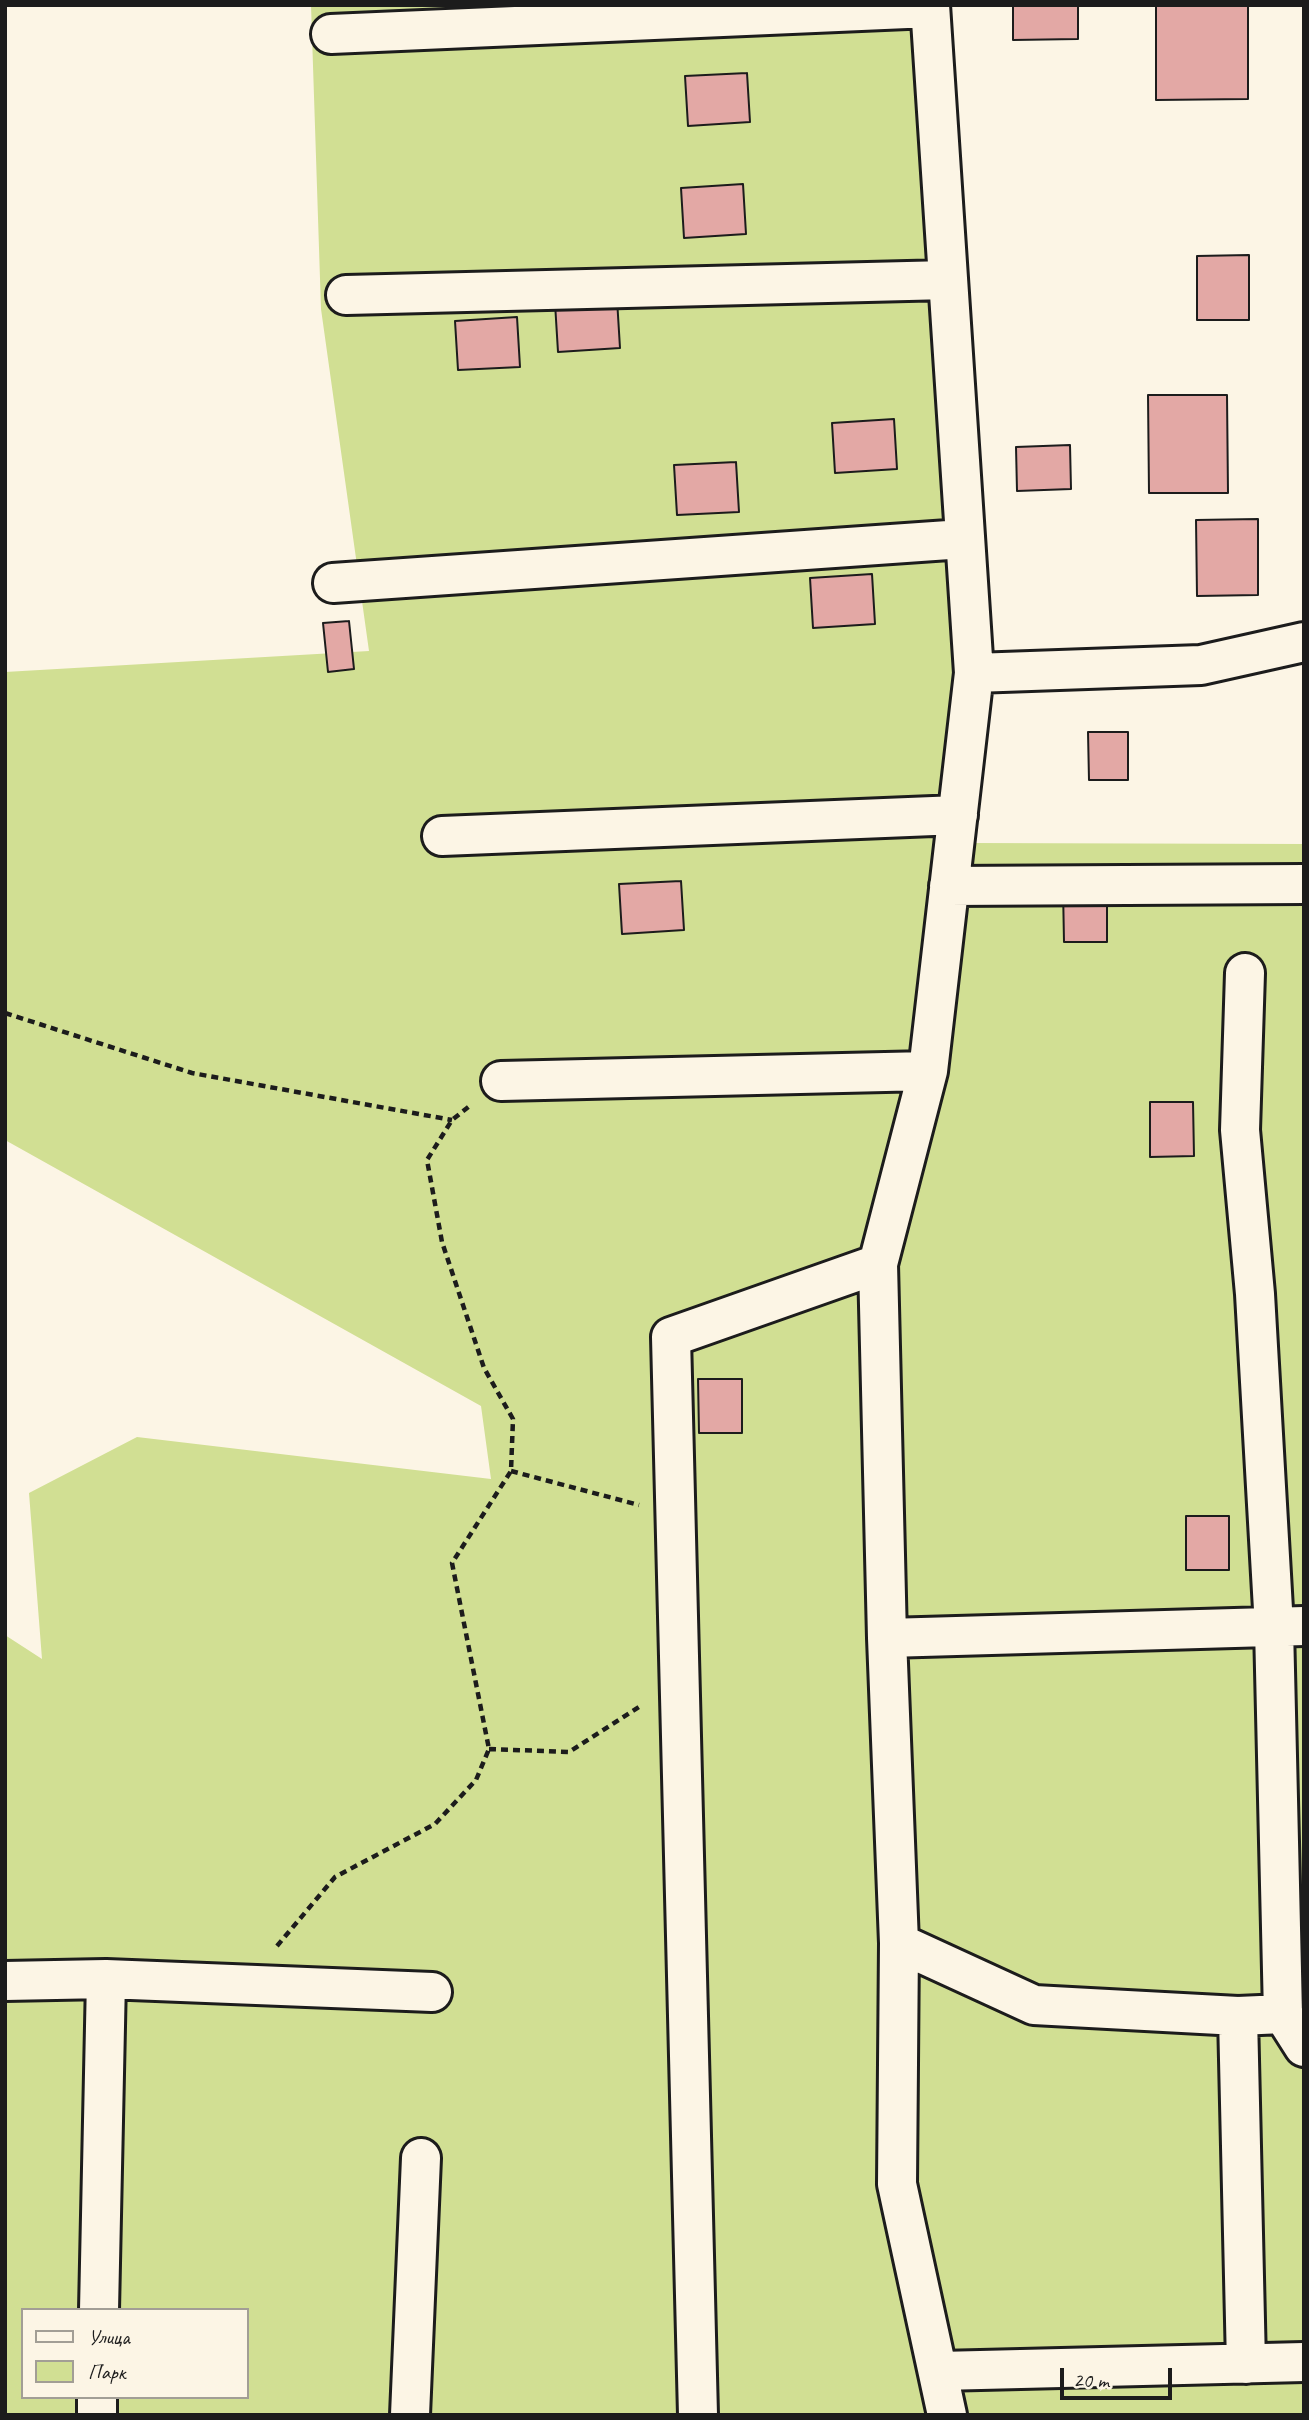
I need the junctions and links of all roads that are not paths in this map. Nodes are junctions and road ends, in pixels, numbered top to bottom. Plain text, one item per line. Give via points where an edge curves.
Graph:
1 (930, 6) edge
2 (331, 34) dead end
3 (948, 280) junction
4 (346, 295) dead end
5 (963, 539) junction
6 (333, 583) dead end
7 (1304, 642) edge
8 (974, 673) junction
9 (958, 815) junction
10 (442, 836) dead end
11 (1304, 884) edge
12 (949, 886) junction
13 (1245, 973) dead end
14 (928, 1071) junction
15 (501, 1081) road end
16 (878, 1264) junction
17 (1289, 1627) edge
18 (887, 1638) junction
19 (899, 1943) junction
20 (106, 1979) junction
21 (5, 1981) edge
22 (432, 1992) dead end
23 (1283, 2014) junction
24 (1238, 2016) junction
25 (1304, 2047) edge
26 (421, 2158) dead end
27 (99, 2308) edge
28 (1304, 2362) edge
29 (1246, 2364) junction
30 (940, 2371) junction
31 (410, 2415) edge
32 (698, 2415) edge
33 (947, 2415) edge

1 - 2 street
1 - 3 street
3 - 4 street
3 - 5 street
5 - 6 street
5 - 8 street
7 - 8 street via 1201,665
8 - 9 street
9 - 10 street
9 - 12 street
11 - 12 street
12 - 14 street
13 - 17 street via 1240,1130
14 - 15 street
14 - 16 street
16 - 18 street
16 - 32 street via 671,1337
17 - 18 street
17 - 23 street
18 - 19 street
19 - 24 street via 1034,2005
19 - 30 street via 897,2184
20 - 21 street
20 - 22 street
20 - 27 street
23 - 24 street
23 - 25 street
24 - 29 street
26 - 31 street
28 - 29 street
29 - 30 street
30 - 33 street

